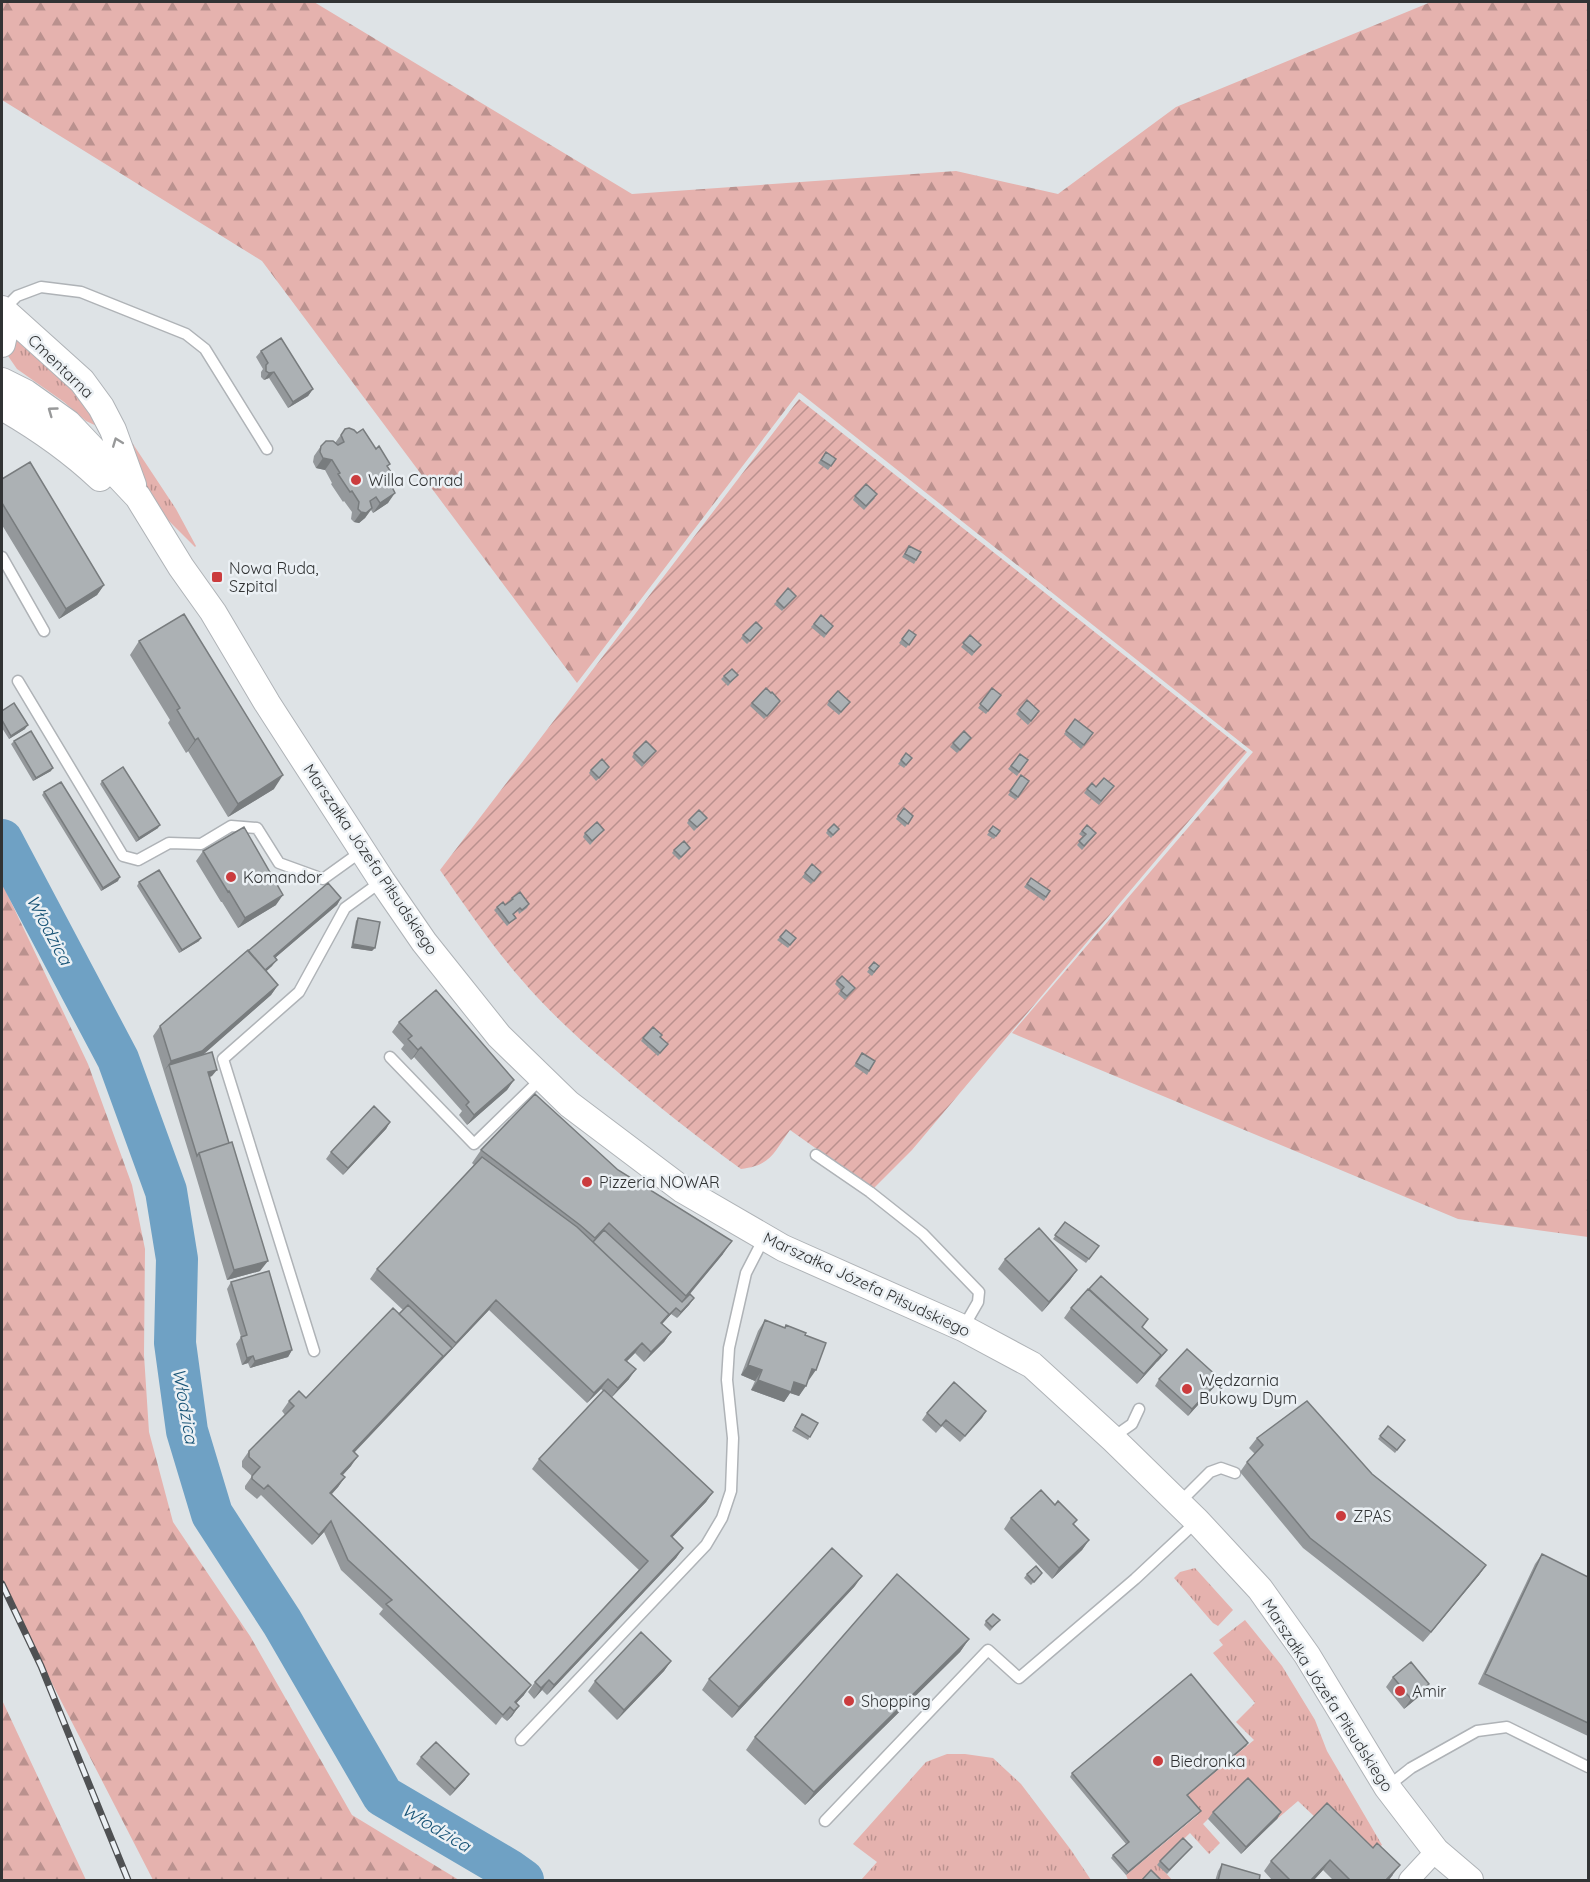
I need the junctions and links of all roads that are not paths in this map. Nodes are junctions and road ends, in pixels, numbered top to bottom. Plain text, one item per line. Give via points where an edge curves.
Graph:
1 (2, 310) edge
2 (2, 344) edge
3 (2, 381) edge
4 (2, 407) edge
5 (267, 449) dead end
6 (138, 497) junction
7 (170, 549) junction
8 (2, 557) edge
9 (44, 631) dead end
10 (18, 681) dead end
11 (362, 851) junction
12 (382, 882) junction
13 (390, 1057) dead end
14 (542, 1078) junction
15 (816, 1155) dead end
16 (764, 1238) junction
17 (963, 1328) junction
18 (314, 1351) dead end
19 (1139, 1409) dead end
20 (1112, 1438) junction
21 (1235, 1473) dead end
22 (1178, 1503) junction
23 (1197, 1521) junction
24 (521, 1740) dead end
25 (1588, 1767) edge
26 (1387, 1787) junction
27 (825, 1821) dead end
28 (1436, 1851) junction
29 (1409, 1881) edge
30 (1470, 1881) edge

1 - 2 street via 6,326
1 - 5 lane via 17,296 41,287 81,292 186,334 205,349
6 -> 1 street, Cmentarna via 101,407 82,381
6 -> 3 street, Marszałka Józefa Piłsudskiego via 68,423
4 - 7 street, Marszałka Józefa Piłsudskiego via 80,459
6 - 7 street, Marszałka Józefa Piłsudskiego
7 - 11 street, Marszałka Józefa Piłsudskiego
8 - 9 lane
10 - 11 lane via 123,856 138,860 169,843 201,844 231,826 257,828 279,863 323,879
11 - 12 street, Marszałka Józefa Piłsudskiego
12 - 14 street, Marszałka Józefa Piłsudskiego via 499,1036
12 - 18 lane via 345,908 299,992 223,1059
13 - 14 lane via 474,1144
14 - 16 street, Marszałka Józefa Piłsudskiego via 569,1104 682,1190
15 - 17 lane via 923,1234 979,1292 978,1302
16 - 17 street, Marszałka Józefa Piłsudskiego
16 - 24 lane via 746,1273 729,1348 731,1491 722,1518 706,1545
17 - 20 street, Marszałka Józefa Piłsudskiego via 1032,1365
19 - 20 lane via 1132,1424
20 - 22 street, Marszałka Józefa Piłsudskiego
21 - 22 lane via 1221,1468 1210,1472
22 - 23 street, Marszałka Józefa Piłsudskiego
23 - 26 street, Marszałka Józefa Piłsudskiego via 1267,1598 1307,1655
23 - 27 lane via 1019,1678 988,1650
25 - 26 lane via 1507,1728 1497,1728 1477,1731 1411,1768
26 - 28 street, Marszałka Józefa Piłsudskiego
28 - 29 street
28 - 30 street, Marszałka Józefa Piłsudskiego

